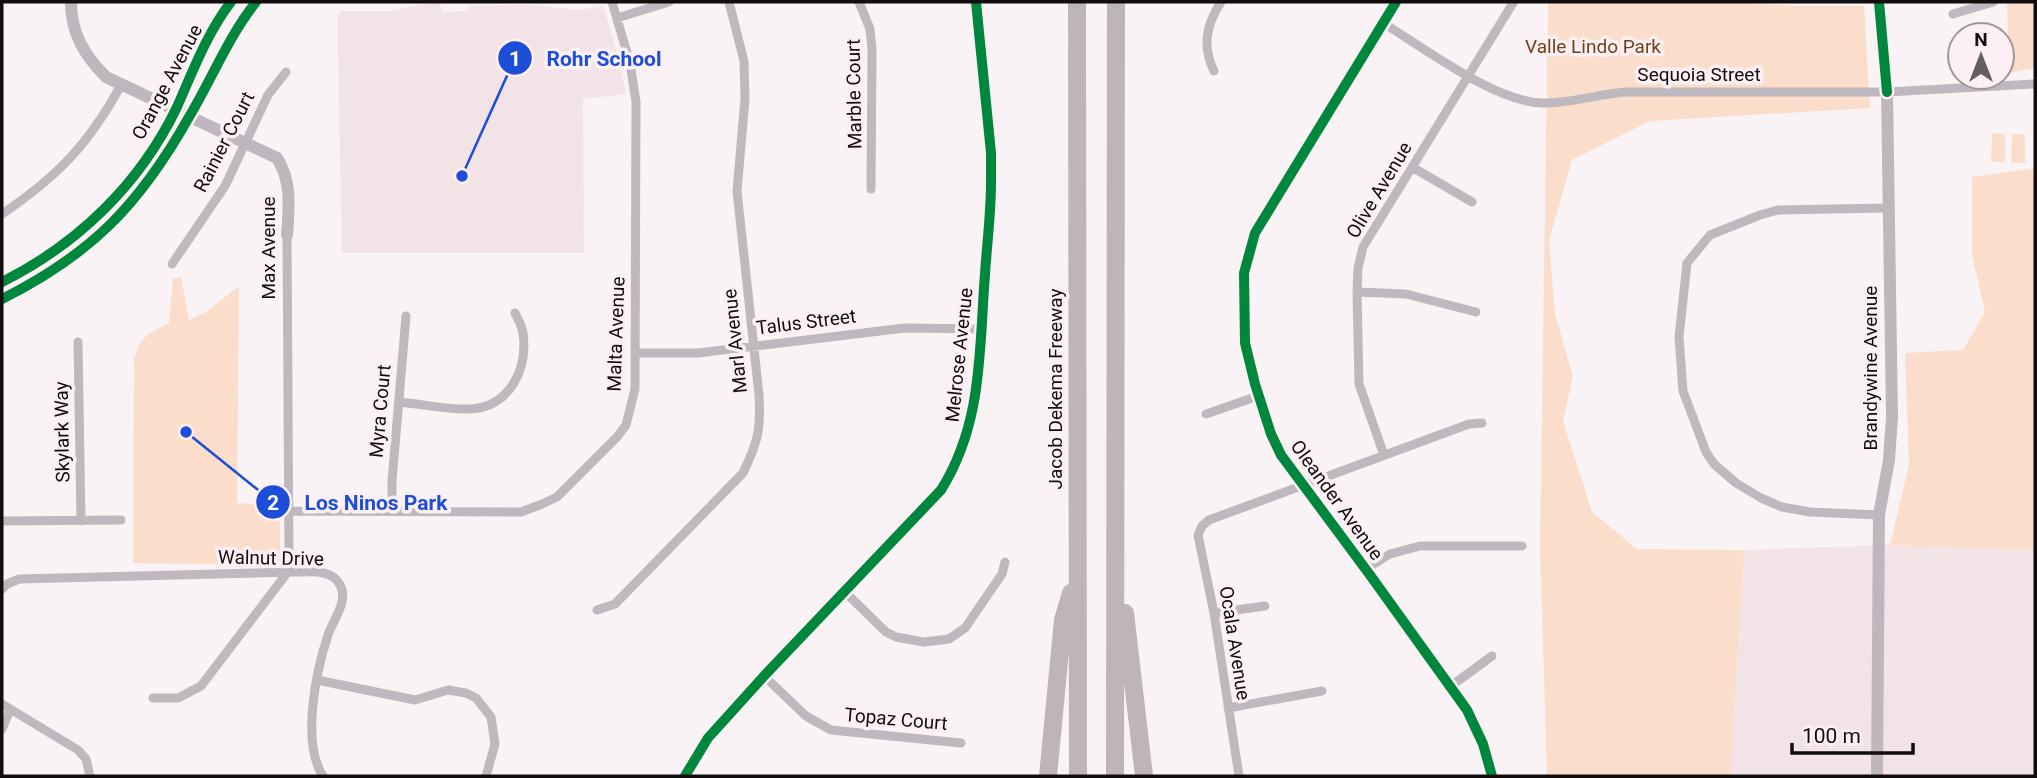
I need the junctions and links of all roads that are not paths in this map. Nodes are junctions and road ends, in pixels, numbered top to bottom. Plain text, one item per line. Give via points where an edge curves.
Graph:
1 (71, 2) edge
2 (231, 2) edge
3 (256, 2) edge
4 (612, 2) edge
5 (669, 2) edge
6 (729, 2) edge
7 (859, 2) edge
8 (976, 2) edge
9 (1065, 2) edge
10 (1077, 2) edge
11 (1116, 2) edge
12 (1128, 2) edge
13 (1220, 2) edge
14 (1396, 2) edge
15 (1879, 2) edge
16 (1993, 2) edge
17 (1513, 3) edge
18 (1953, 14) dead end
19 (617, 18) junction
20 (1384, 23) junction
21 (1214, 71) dead end
22 (286, 72) dead end
23 (1468, 75) junction
24 (2035, 84) edge
25 (121, 85) junction
26 (1887, 92) junction
27 (1076, 99) junction
28 (176, 109) junction
29 (190, 116) junction
30 (1115, 123) junction
31 (246, 142) junction
32 (1412, 167) junction
33 (871, 189) dead end
34 (1472, 202) dead end
35 (1888, 208) junction
36 (2, 214) edge
37 (287, 234) joint
38 (172, 264) dead end
39 (2, 282) edge
40 (1357, 292) junction
41 (2, 299) edge
42 (1476, 312) dead end
43 (515, 313) dead end
44 (406, 316) dead end
45 (981, 329) junction
46 (78, 342) dead end
47 (753, 346) junction
48 (635, 353) junction
49 (1258, 396) junction
50 (399, 402) junction
51 (1206, 414) dead end
52 (1482, 423) dead end
53 (1384, 455) junction
54 (1305, 487) junction
55 (392, 510) junction
56 (288, 511) junction
57 (1879, 514) junction
58 (121, 520) dead end
59 (81, 521) junction
60 (2, 522) edge
61 (1116, 534) junction
62 (1522, 546) dead end
63 (1006, 562) dead end
64 (1366, 569) junction
65 (287, 573) junction
66 (1077, 576) junction
67 (2, 589) edge
68 (845, 592) junction
69 (1265, 606) dead end
70 (597, 610) dead end
71 (1214, 613) junction
72 (1492, 656) dead end
73 (764, 676) junction
74 (317, 680) junction
75 (1451, 686) junction
76 (1322, 691) dead end
77 (153, 698) dead end
78 (6, 707) edge
79 (1228, 708) junction
80 (2, 729) edge
81 (961, 743) dead end
82 (90, 776) edge
83 (323, 776) edge
84 (486, 776) edge
85 (684, 776) edge
86 (1048, 776) edge
87 (1078, 776) edge
88 (1115, 776) edge
89 (1144, 776) edge
90 (1239, 776) edge
91 (1492, 776) edge
92 (1877, 776) edge

1 - 25 street, Max Avenue via 73,29 81,46 106,77
2 - 28 main road, Orange Avenue
3 - 29 main road, Orange Avenue
4 - 19 street, Malta Avenue
5 - 19 street
6 - 47 street, Marl Avenue via 744,61 737,191
7 - 33 street, Marble Court via 870,29 872,50
8 - 45 street, Melrose Avenue via 991,169
9 - 27 highway
10 - 27 highway, Jacob Dekema Freeway
11 - 30 highway
12 - 30 highway
13 - 21 street via 1208,25 1208,58
14 - 20 street, Oleander Avenue
15 - 26 street, Brandywine Avenue
16 - 18 street
17 - 23 street, Olive Avenue
19 - 48 street, Malta Avenue via 636,102
20 - 23 street, Sequoia Street
20 - 49 street, Oleander Avenue via 1255,233 1244,274 1245,343
22 - 31 street, Rainier Court via 268,94
23 - 26 street, Sequoia Street via 1503,94 1542,103 1626,92
23 - 32 street, Olive Avenue
24 - 26 street, Sequoia Street
25 - 28 street, Max Avenue
25 - 36 street via 86,141 35,191
26 - 35 street, Brandywine Avenue
27 - 66 highway, Jacob Dekema Freeway
28 - 29 street, Max Avenue
28 - 39 main road, Orange Avenue via 144,163 104,210 61,247
29 - 31 street, Max Avenue
29 - 41 main road, Orange Avenue via 157,171 101,235 69,261
30 - 61 highway
31 - 37 street, Max Avenue via 277,158 284,169
31 - 38 street, Rainier Court via 225,186
32 - 34 street
32 - 40 street, Olive Avenue via 1363,247
35 - 57 street, Brandywine Avenue via 1892,418
35 - 57 street via 1778,210 1710,235 1686,263 1679,337 1683,391 1691,414 1706,452 1728,477 1782,507
37 - 56 street, Max Avenue
40 - 42 street via 1406,293
40 - 53 street, Olive Avenue via 1359,383
43 - 50 street via 523,331 522,369 500,398 469,409
44 - 50 street, Myra Court
45 - 47 street, Talus Street via 905,328
45 - 68 street, Melrose Avenue via 972,415 955,468 941,491
46 - 59 street, Skylark Way
47 - 48 street, Talus Street via 698,353
47 - 70 street, Marl Avenue via 761,419 756,446 743,472 615,604
48 - 55 street, Malta Avenue via 635,389 626,425 557,497 521,512
49 - 51 street
49 - 54 street, Oleander Avenue via 1281,455
50 - 55 street, Myra Court
52 - 53 street
53 - 54 street
54 - 64 street, Oleander Avenue
54 - 71 street, Ocala Avenue via 1202,526 1198,535
55 - 56 street, Malta Avenue
56 - 65 street, Max Avenue
57 - 92 street, Brandywine Avenue
58 - 59 street
59 - 60 street
61 - 88 highway
61 - 89 highway
62 - 64 street via 1420,546 1390,554
63 - 68 street via 965,628 949,639 903,640 886,632
64 - 75 street, Oleander Avenue
65 - 67 street, Walnut Drive via 19,579
65 - 74 street, Walnut Drive via 328,574 343,590
65 - 77 street via 201,686 178,698
66 - 86 highway via 1063,620
66 - 87 highway, Jacob Dekema Freeway
68 - 73 street, Melrose Avenue
69 - 71 street
71 - 79 street, Ocala Avenue
72 - 75 street
73 - 81 street, Topaz Court via 806,716 831,730
73 - 85 street, Melrose Avenue via 708,738
74 - 83 street, Walnut Drive via 312,747
74 - 84 street via 415,700 448,690 476,698 491,716 495,744
75 - 91 street, Oleander Avenue via 1476,727
76 - 79 street
78 - 80 street
78 - 82 street via 78,750
79 - 90 street, Ocala Avenue

